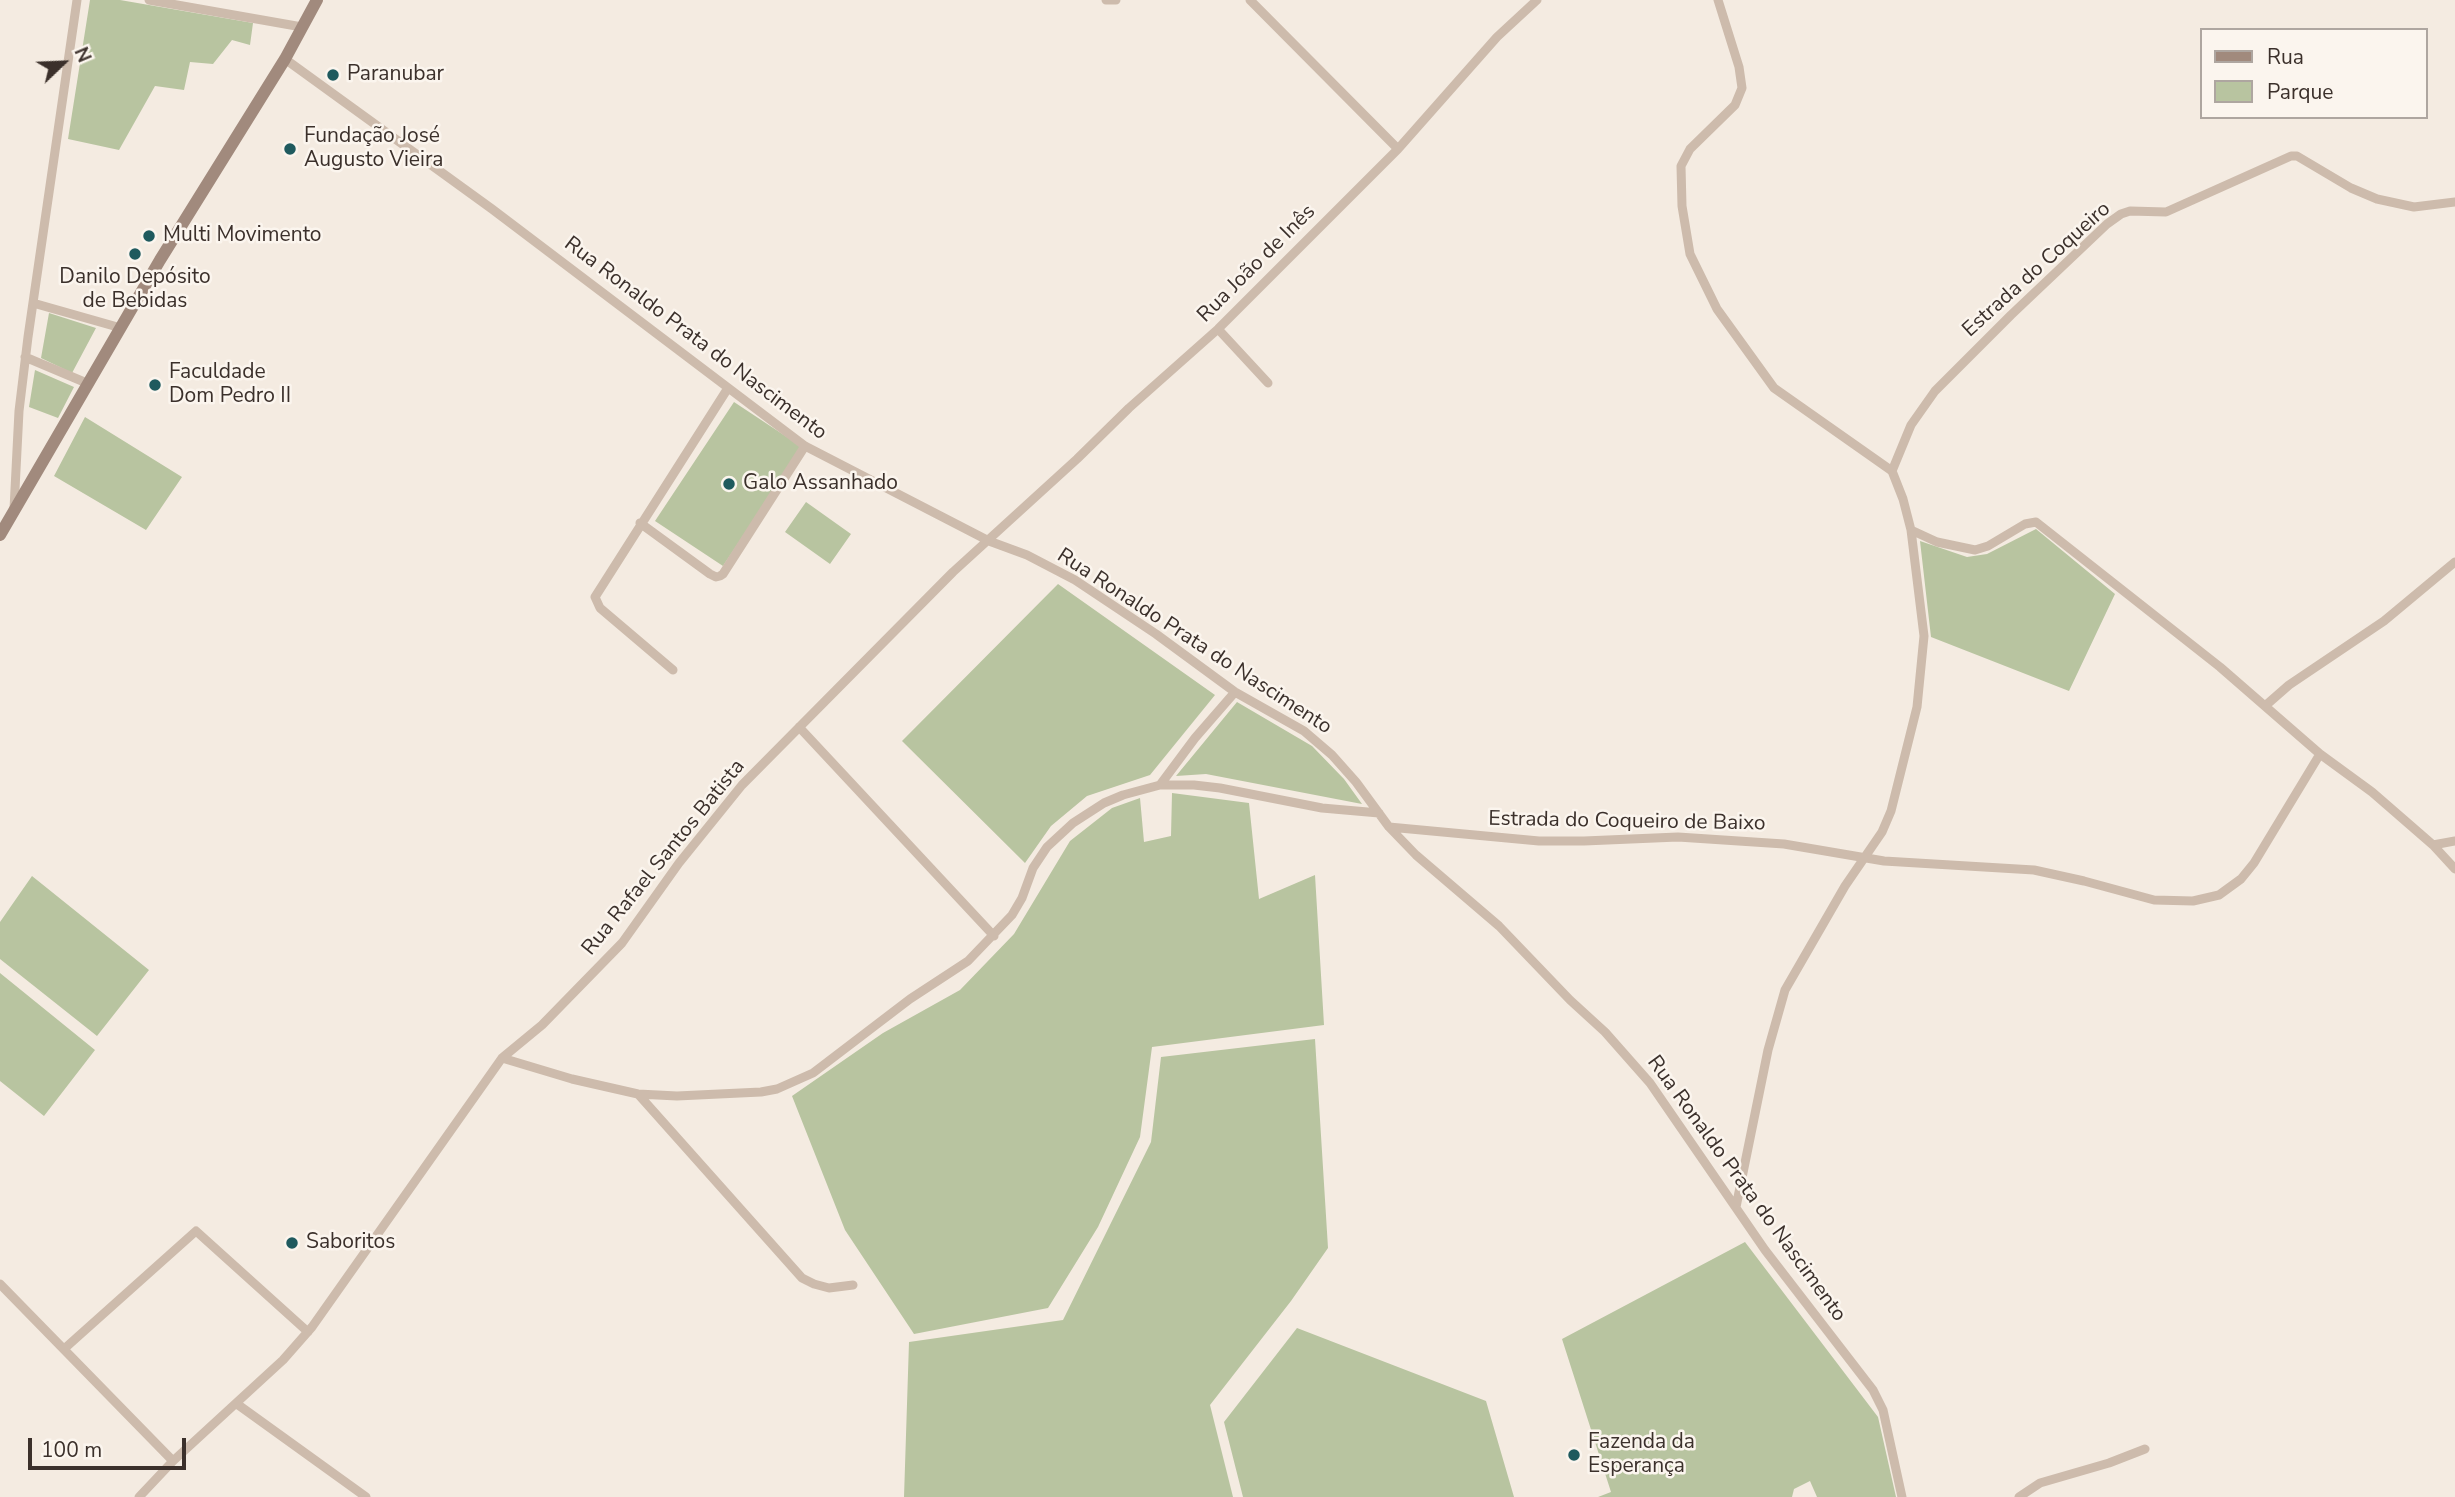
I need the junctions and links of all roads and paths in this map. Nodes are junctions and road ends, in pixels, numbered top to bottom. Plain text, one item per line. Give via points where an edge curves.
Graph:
1 (77, 0) edge
2 (149, 0) edge
3 (317, 0) edge
4 (1108, 0) edge
5 (1116, 0) edge
6 (1251, 0) edge
7 (1537, 0) edge
8 (1717, 0) edge
9 (302, 27) junction
10 (285, 59) junction
11 (1398, 149) junction
12 (2455, 202) edge
13 (33, 303) junction
14 (121, 328) junction
15 (1218, 328) junction
16 (25, 357) junction
17 (1268, 383) dead end
18 (89, 384) junction
19 (728, 388) junction
20 (805, 446) junction
21 (1892, 471) junction
22 (13, 511) junction
23 (640, 523) junction
24 (1911, 530) junction
25 (0, 535) edge
26 (989, 541) junction
27 (2455, 562) edge
28 (673, 670) dead end
29 (1235, 692) junction
30 (2265, 706) junction
31 (799, 727) junction
32 (2320, 754) junction
33 (1160, 785) junction
34 (1379, 813) junction
35 (1389, 827) junction
36 (2455, 841) edge
37 (2433, 845) junction
38 (1863, 857) junction
39 (2455, 869) edge
40 (994, 936) junction
41 (502, 1059) junction
42 (638, 1094) junction
43 (1736, 1207) junction
44 (0, 1284) edge
45 (853, 1285) dead end
46 (308, 1332) junction
47 (64, 1349) junction
48 (237, 1404) junction
49 (2145, 1449) dead end
50 (173, 1461) junction
51 (139, 1497) edge
52 (366, 1497) edge
53 (1902, 1497) edge
54 (2019, 1497) edge

1 - 13 street
2 - 9 street
3 - 9 main road
4 - 5 street
6 - 11 street
7 - 11 street, Rua João de Inês via 1497,37
8 - 21 street via 1742,88 1735,105 1690,149 1681,166 1690,254 1717,309 1774,388
9 - 10 main road
10 - 14 main road
10 - 19 street, Rua Ronaldo Prata do Nascimento
11 - 15 street, Rua João de Inês
12 - 21 street, Estrada do Coqueiro via 2414,207 2376,199 2291,156 2166,212 2121,215 1935,391 1917,413
13 - 14 street
13 - 16 street
14 - 18 main road
15 - 17 street
15 - 26 street, Rua João de Inês
16 - 18 street
16 - 22 street
18 - 22 main road
19 - 20 street, Rua Ronaldo Prata do Nascimento
19 - 23 street
20 - 23 street via 723,574 709,574
20 - 26 street, Rua Ronaldo Prata do Nascimento
21 - 24 street
22 - 25 main road
23 - 28 street via 595,597 600,608
24 - 30 street via 1937,542 1975,550 2036,522
24 - 38 street via 1924,636 1917,707 1887,822
26 - 29 street, Rua Ronaldo Prata do Nascimento via 1075,580
26 - 31 street, Rua Rafael Santos Batista via 907,616
27 - 30 street via 2384,621
29 - 33 street
29 - 34 street, Rua Ronaldo Prata do Nascimento via 1304,731 1332,755
30 - 32 street
31 - 40 street
31 - 41 street, Rua Rafael Santos Batista via 742,785 622,943
32 - 37 street
32 - 38 street, Estrada do Coqueiro de Baixo via 2254,863 2233,887 2203,900 2154,900 2034,870
33 - 34 street via 1220,788 1322,808
33 - 40 street via 1104,803 1060,835 1033,868 1022,898
34 - 35 street, Rua Ronaldo Prata do Nascimento
35 - 38 street, Estrada do Coqueiro de Baixo via 1539,841 1705,837
35 - 43 street, Rua Ronaldo Prata do Nascimento via 1499,926 1635,1064
36 - 37 street
37 - 39 street
38 - 43 street via 1785,990
40 - 42 street via 959,969 910,999 801,1080 761,1091
41 - 42 street
41 - 46 street, Rua Rafael Santos Batista
42 - 45 street via 802,1278 829,1288
43 - 53 street, Rua Ronaldo Prata do Nascimento via 1878,1399
44 - 47 street
46 - 47 street via 196,1231
46 - 48 street, Rua Rafael Santos Batista
47 - 50 street
48 - 50 street, Rua Rafael Santos Batista
48 - 52 street
49 - 54 street via 2040,1483
50 - 51 street, Rua Rafael Santos Batista

